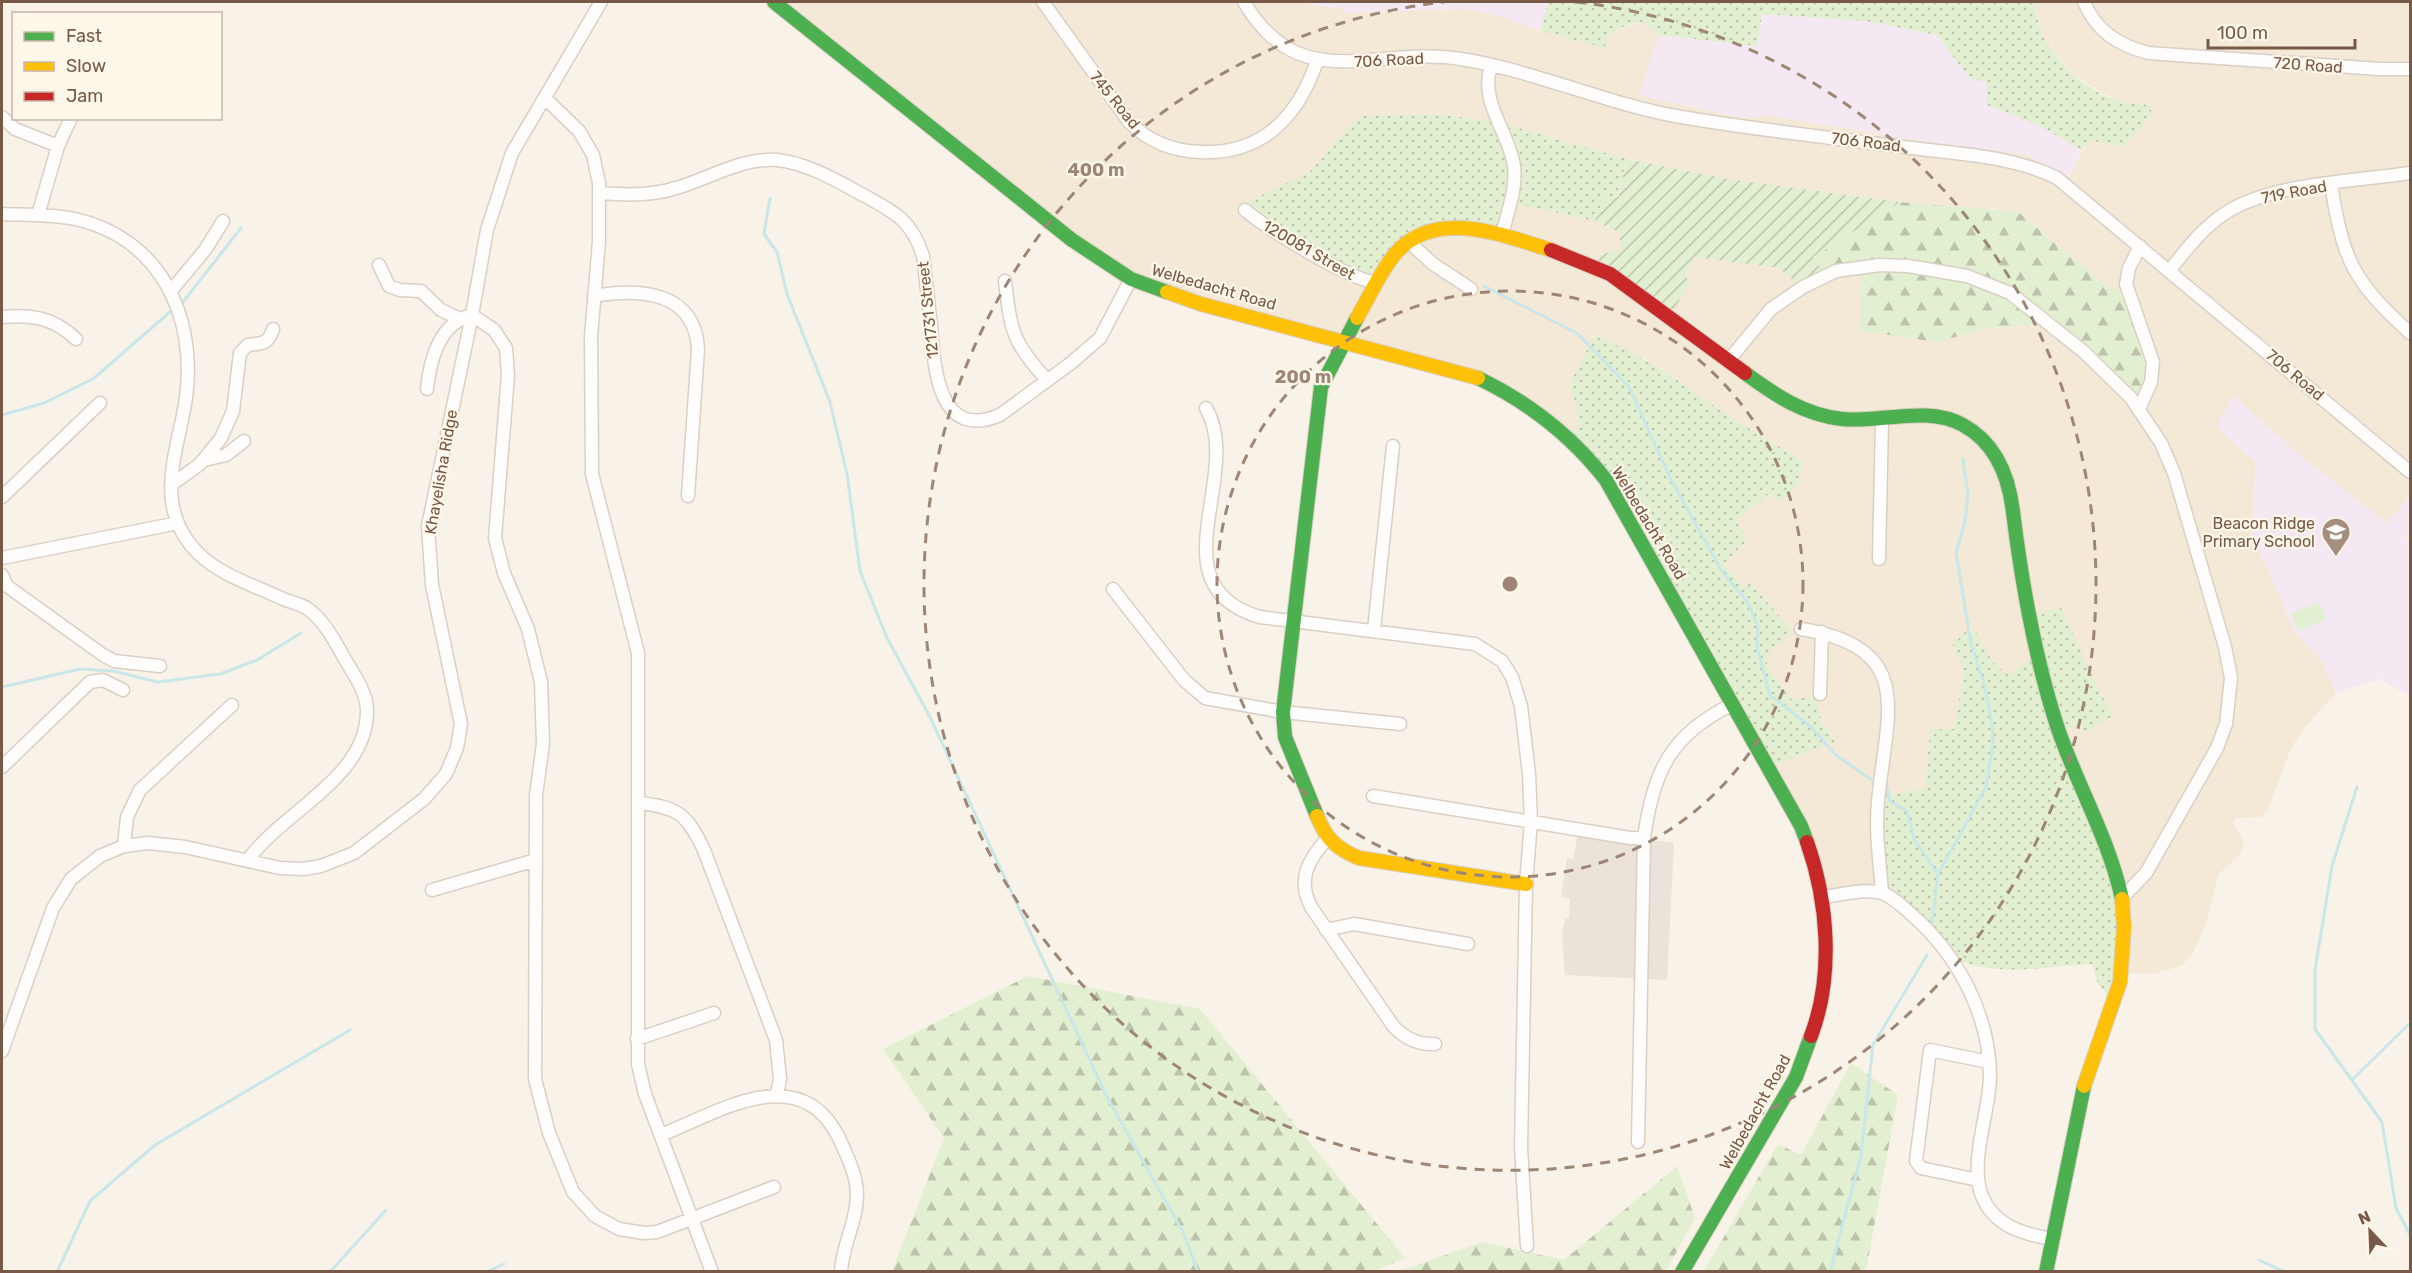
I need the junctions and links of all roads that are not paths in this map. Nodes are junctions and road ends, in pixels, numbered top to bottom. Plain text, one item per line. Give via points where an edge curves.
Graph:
1 (601, 2) edge
2 (774, 2) edge
3 (1043, 2) edge
4 (1244, 2) edge
5 (2084, 2) edge
6 (1317, 61) junction
7 (1491, 66) junction
8 (2410, 69) edge
9 (545, 98) junction
10 (2, 117) edge
11 (70, 120) edge
12 (58, 146) junction
13 (2410, 173) edge
14 (2331, 184) junction
15 (599, 194) junction
16 (1245, 210) dead end
17 (2, 214) edge
18 (38, 215) junction
19 (223, 221) dead end
20 (1502, 235) junction
21 (1408, 241) junction
22 (2140, 246) junction
23 (379, 265) dead end
24 (2169, 271) junction
25 (1131, 279) junction
26 (1005, 280) dead end
27 (1377, 282) junction
28 (1471, 289) dead end
29 (170, 292) junction
30 (594, 296) junction
31 (2, 317) edge
32 (466, 317) junction
33 (273, 329) dead end
34 (2410, 333) edge
35 (76, 339) dead end
36 (1344, 340) junction
37 (1729, 360) junction
38 (1047, 380) junction
39 (427, 389) dead end
40 (100, 403) dead end
41 (1206, 408) dead end
42 (2139, 409) junction
43 (1881, 419) junction
44 (244, 441) dead end
45 (1393, 446) dead end
46 (204, 460) junction
47 (2410, 472) edge
48 (171, 485) junction
49 (688, 496) dead end
50 (2, 497) edge
51 (178, 524) junction
52 (2, 558) edge
53 (1879, 559) dead end
54 (2, 575) edge
55 (1113, 589) dead end
56 (1293, 622) junction
57 (1801, 629) dead end
58 (1374, 630) junction
59 (1822, 632) junction
60 (160, 666) dead end
61 (123, 690) dead end
62 (1820, 694) dead end
63 (1733, 704) junction
64 (232, 705) dead end
65 (1283, 712) junction
66 (1400, 724) dead end
67 (2, 767) edge
68 (1373, 796) dead end
69 (639, 803) junction
70 (1531, 821) junction
71 (1644, 838) junction
72 (1327, 839) junction
73 (124, 846) junction
74 (248, 860) junction
75 (536, 860) junction
76 (1526, 884) junction
77 (432, 890) dead end
78 (1882, 893) junction
79 (1823, 897) junction
80 (2122, 898) junction
81 (1326, 930) junction
82 (1468, 944) dead end
83 (714, 1013) dead end
84 (4, 1036) edge
85 (637, 1039) junction
86 (1435, 1044) dead end
87 (2, 1051) edge
88 (1989, 1062) junction
89 (777, 1094) junction
90 (661, 1136) junction
91 (1638, 1142) dead end
92 (1978, 1180) junction
93 (774, 1187) dead end
94 (691, 1219) junction
95 (2052, 1239) junction
96 (1527, 1246) dead end
97 (712, 1272) edge
98 (841, 1272) edge
99 (1682, 1272) edge
100 (2046, 1272) edge

1 - 9 street, Khayelisha Ridge
2 - 25 street, Welbedacht Road via 1072,240
3 - 6 street, 745 Road via 1129,122 1169,147 1233,151 1253,143 1281,123 1295,107
4 - 6 street, 706 Road via 1274,38
5 - 8 street, 720 Road via 2094,20 2111,37 2148,53
6 - 7 street, 706 Road via 1444,58
7 - 20 street via 1491,103 1514,174
7 - 22 street, 706 Road via 1679,116 2024,165 2057,178
9 - 15 street via 571,121 593,155
9 - 32 street, Khayelisha Ridge via 519,138 503,179
10 - 12 street via 15,129
11 - 12 street
12 - 18 street
13 - 14 street, 719 Road
14 - 24 street, 719 Road via 2264,196 2228,211 2199,235
14 - 34 street via 2339,232 2357,277
15 - 30 street
15 - 38 street, 121731 Street via 661,192 763,160 785,161 813,170 897,214 918,238 935,369 940,391 954,411 968,419 993,418
16 - 27 street, 120081 Street via 1342,269
17 - 18 street
18 - 29 street via 74,219 118,237 149,260
19 - 29 street via 206,250
20 - 21 street via 1444,226
20 - 37 street via 1570,256 1610,274
21 - 27 street
21 - 28 street via 1433,264
22 - 24 street, 706 Road
22 - 42 street via 2126,284 2153,362 2151,382
23 - 32 street via 389,286 421,291 441,310
24 - 47 street, 706 Road
25 - 36 street, Welbedacht Road via 1202,304
25 - 38 street, 121731 Street via 1100,338
26 - 38 street via 1013,333
27 - 36 street
29 - 48 street via 189,350 186,399 173,452
30 - 49 street via 619,291 660,296 679,307 693,325 698,349
30 - 69 street via 592,474 639,653
31 - 35 street via 45,318
32 - 39 street via 435,348
32 - 74 street, Khayelisha Ridge via 428,526 432,585 461,724 452,762 424,799 339,861 303,869
32 - 75 street via 502,338 507,360 495,538 504,573 528,629 542,682 543,744 536,795
33 - 46 street via 266,342 248,345 240,353 233,411 221,438
36 - 56 street via 1318,396
36 - 63 street, Welbedacht Road via 1473,375 1515,396 1571,438 1616,494
37 - 42 street via 1771,309 1803,287 1836,272 1862,266 1908,266 1967,276 2010,293 2104,370
37 - 43 street via 1803,410 1833,418
40 - 50 street
41 - 56 street via 1216,444 1206,540 1210,578 1222,598 1239,610
42 - 80 street via 2174,473 2225,647 2230,685 2226,724 2217,748 2146,873
43 - 53 street
43 - 80 street via 1929,417 1963,425 1988,444 2003,466 2011,492 2038,661 2059,731 2112,856
44 - 46 street via 226,455
45 - 58 street
46 - 48 street
48 - 51 street
51 - 52 street
51 - 74 street via 200,555 226,572 308,609 326,630 365,697 365,734 353,760
54 - 60 street via 7,586 103,655 114,661
55 - 65 street via 1199,694
56 - 58 street
56 - 65 street
57 - 59 street
58 - 70 street via 1468,642 1485,648 1507,667 1521,706
59 - 62 street
59 - 78 street via 1848,640 1865,651 1881,668 1885,682 1887,743 1877,813
61 - 67 street via 103,680 90,682
63 - 71 street via 1693,728 1667,757 1649,800
63 - 79 street, Welbedacht Road via 1801,826
64 - 73 street via 140,790 127,817
65 - 66 street
65 - 72 street via 1288,746
68 - 70 street
69 - 85 street
69 - 89 street via 680,813 694,829 704,850 772,1029 779,1063
70 - 71 street
70 - 76 street
71 - 91 street
72 - 76 street via 1359,858
72 - 81 street via 1308,864 1304,883 1308,901
73 - 74 street, Khayelisha Ridge via 148,843 185,847
73 - 84 street via 85,866 64,888
75 - 77 street
75 - 94 street via 535,1079 542,1113 567,1179 586,1208 619,1229 657,1232
76 - 96 street via 1521,1147
78 - 79 street
78 - 88 street via 1917,919 1951,957 1974,1000
79 - 99 street, Welbedacht Road via 1824,983 1805,1058
80 - 95 street via 2121,974 2083,1088
81 - 82 street via 1360,924
81 - 86 street via 1394,1027 1412,1040
83 - 85 street
84 - 87 street
85 - 90 street via 645,1094
88 - 92 street via 1989,1096
88 - 92 street via 1930,1050 1916,1161 1921,1168
89 - 90 street via 736,1105
89 - 98 street via 807,1104 825,1117 852,1169 856,1206
90 - 94 street
92 - 95 street via 1985,1203 2003,1223 2025,1234
93 - 94 street
94 - 97 street
95 - 100 street

